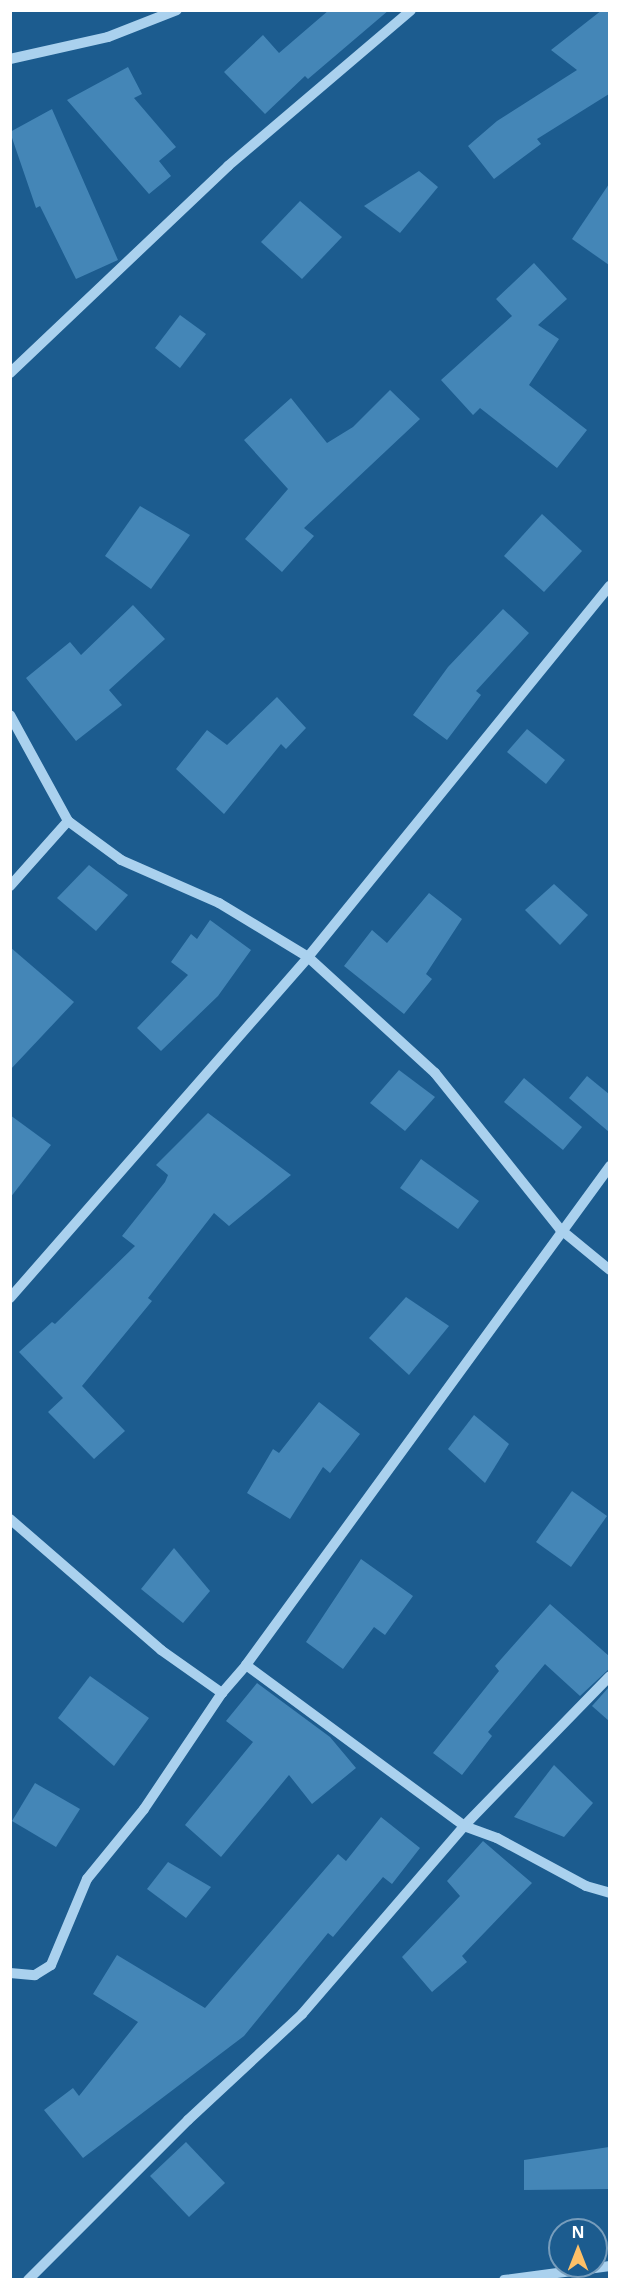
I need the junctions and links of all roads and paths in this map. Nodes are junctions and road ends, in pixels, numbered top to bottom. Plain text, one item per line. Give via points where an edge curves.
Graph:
1 (177, 10) edge
2 (411, 10) edge
3 (10, 59) edge
4 (10, 373) edge
5 (609, 586) edge
6 (10, 715) edge
7 (68, 821) junction
8 (10, 886) edge
9 (308, 957) junction
10 (609, 1166) edge
11 (560, 1229) junction
12 (609, 1270) edge
13 (10, 1298) edge
14 (10, 1519) edge
15 (246, 1665) junction
16 (609, 1676) edge
17 (222, 1693) junction
18 (464, 1826) junction
19 (609, 1893) edge
20 (10, 1973) edge
21 (609, 2266) edge
22 (28, 2280) edge
23 (504, 2280) edge

1 - 3 street via 108,37
2 - 4 street via 228,166
5 - 9 street
6 - 7 street
7 - 8 street
7 - 9 street via 121,860 219,903
9 - 11 street via 435,1073
9 - 13 street
10 - 11 street
11 - 12 street
11 - 15 street
14 - 17 street via 160,1650
15 - 17 street
15 - 18 street
16 - 18 street
17 - 20 street via 144,1809 87,1880 51,1965 35,1975
18 - 19 street via 497,1838 586,1886
18 - 22 street via 302,2014 188,2120
21 - 23 street

